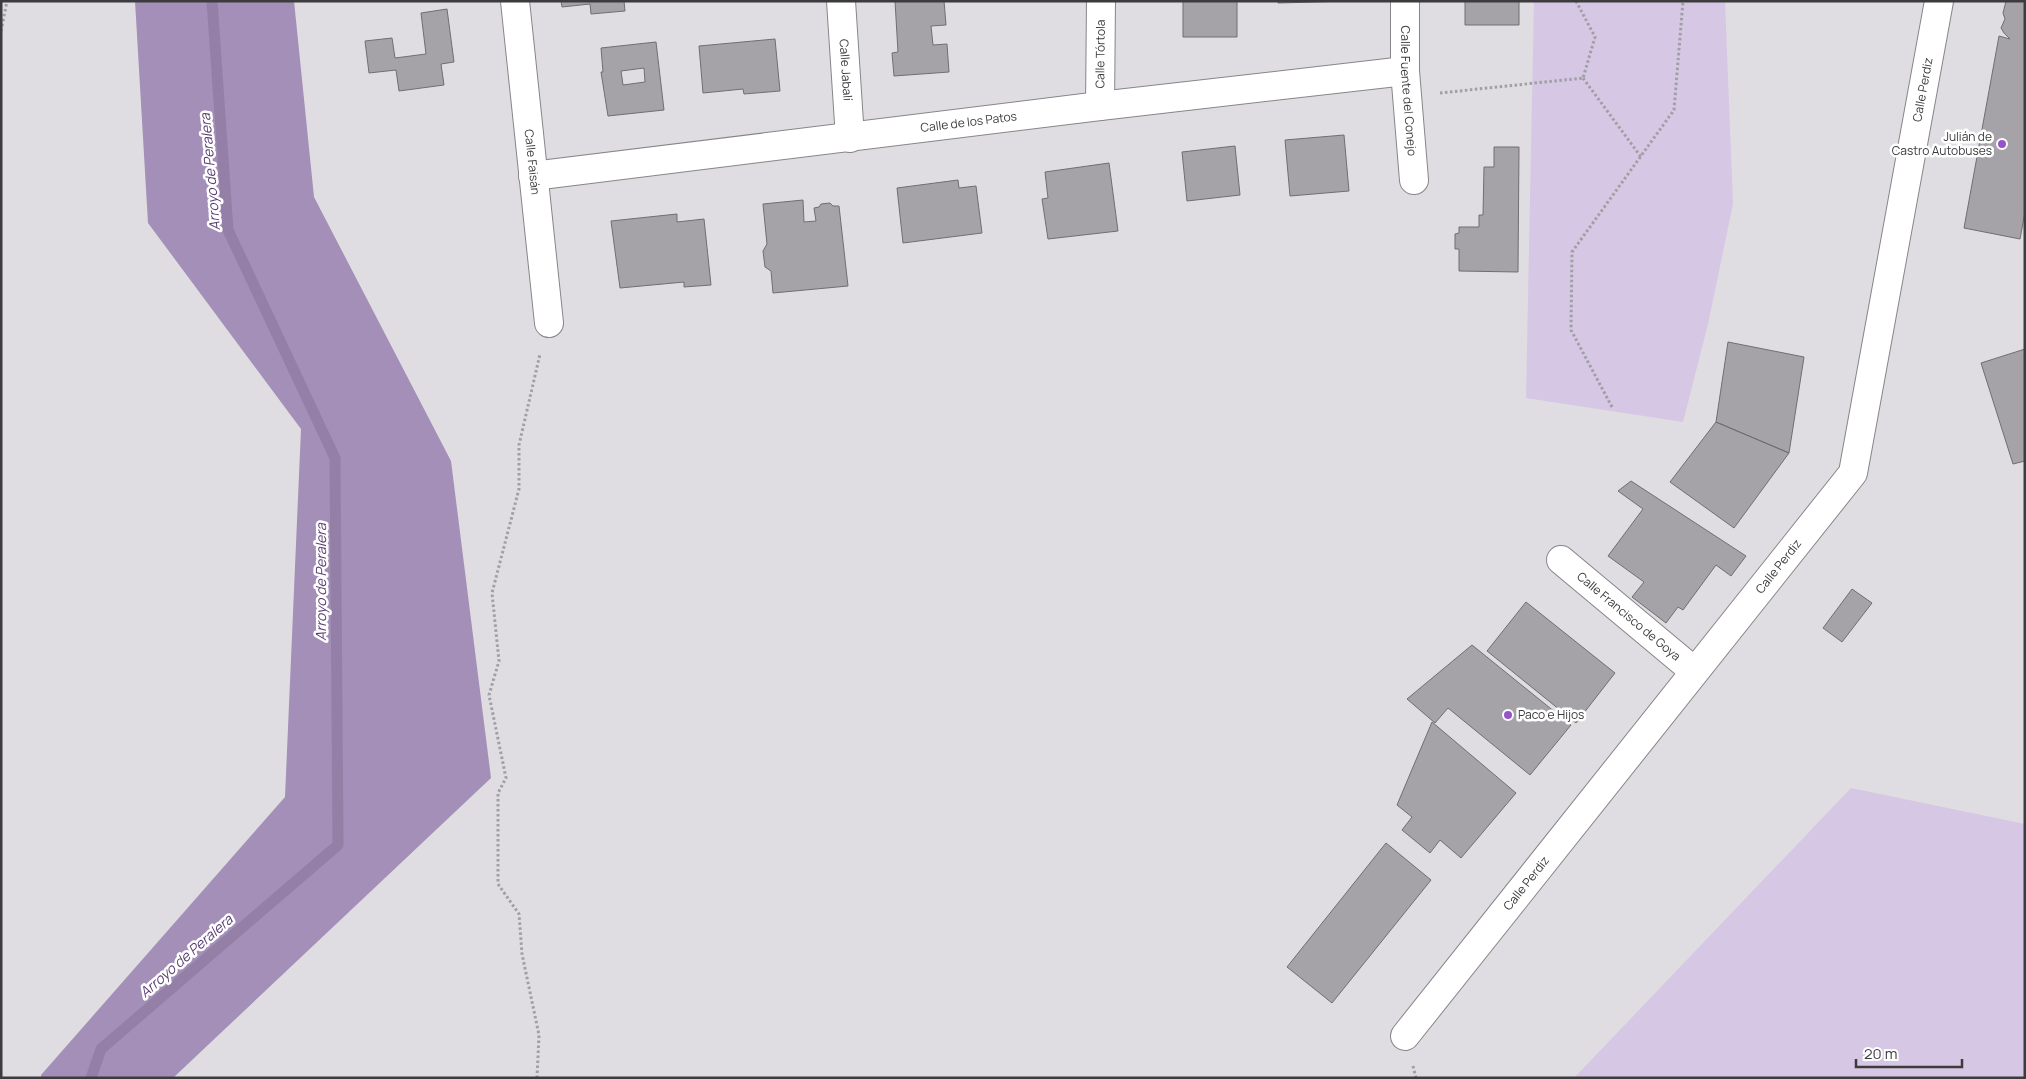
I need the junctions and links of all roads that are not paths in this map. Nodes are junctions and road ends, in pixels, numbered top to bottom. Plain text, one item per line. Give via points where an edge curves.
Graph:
1 (515, 1) edge
2 (841, 1) edge
3 (1102, 1) edge
4 (1406, 1) edge
5 (1939, 1) edge
6 (1406, 84) junction
7 (1100, 106) junction
8 (850, 138) junction
9 (534, 176) junction
10 (1414, 180) dead end
11 (549, 323) road end
12 (1561, 560) dead end
13 (1694, 672) junction
14 (1405, 1036) dead end

1 - 9 street, Calle Faisán
2 - 8 street, Calle Jabalí
3 - 7 street, Calle Tórtola
4 - 6 street, Calle Fuente del Conejo
5 - 13 street, Calle Perdiz via 1853,473
6 - 7 street, Calle de los Patos
6 - 10 street, Calle Fuente del Conejo
7 - 8 street, Calle de los Patos
8 - 9 street, Calle de los Patos
9 - 11 street, Calle Faisán
12 - 13 street, Calle Francisco de Goya
13 - 14 street, Calle Perdiz

